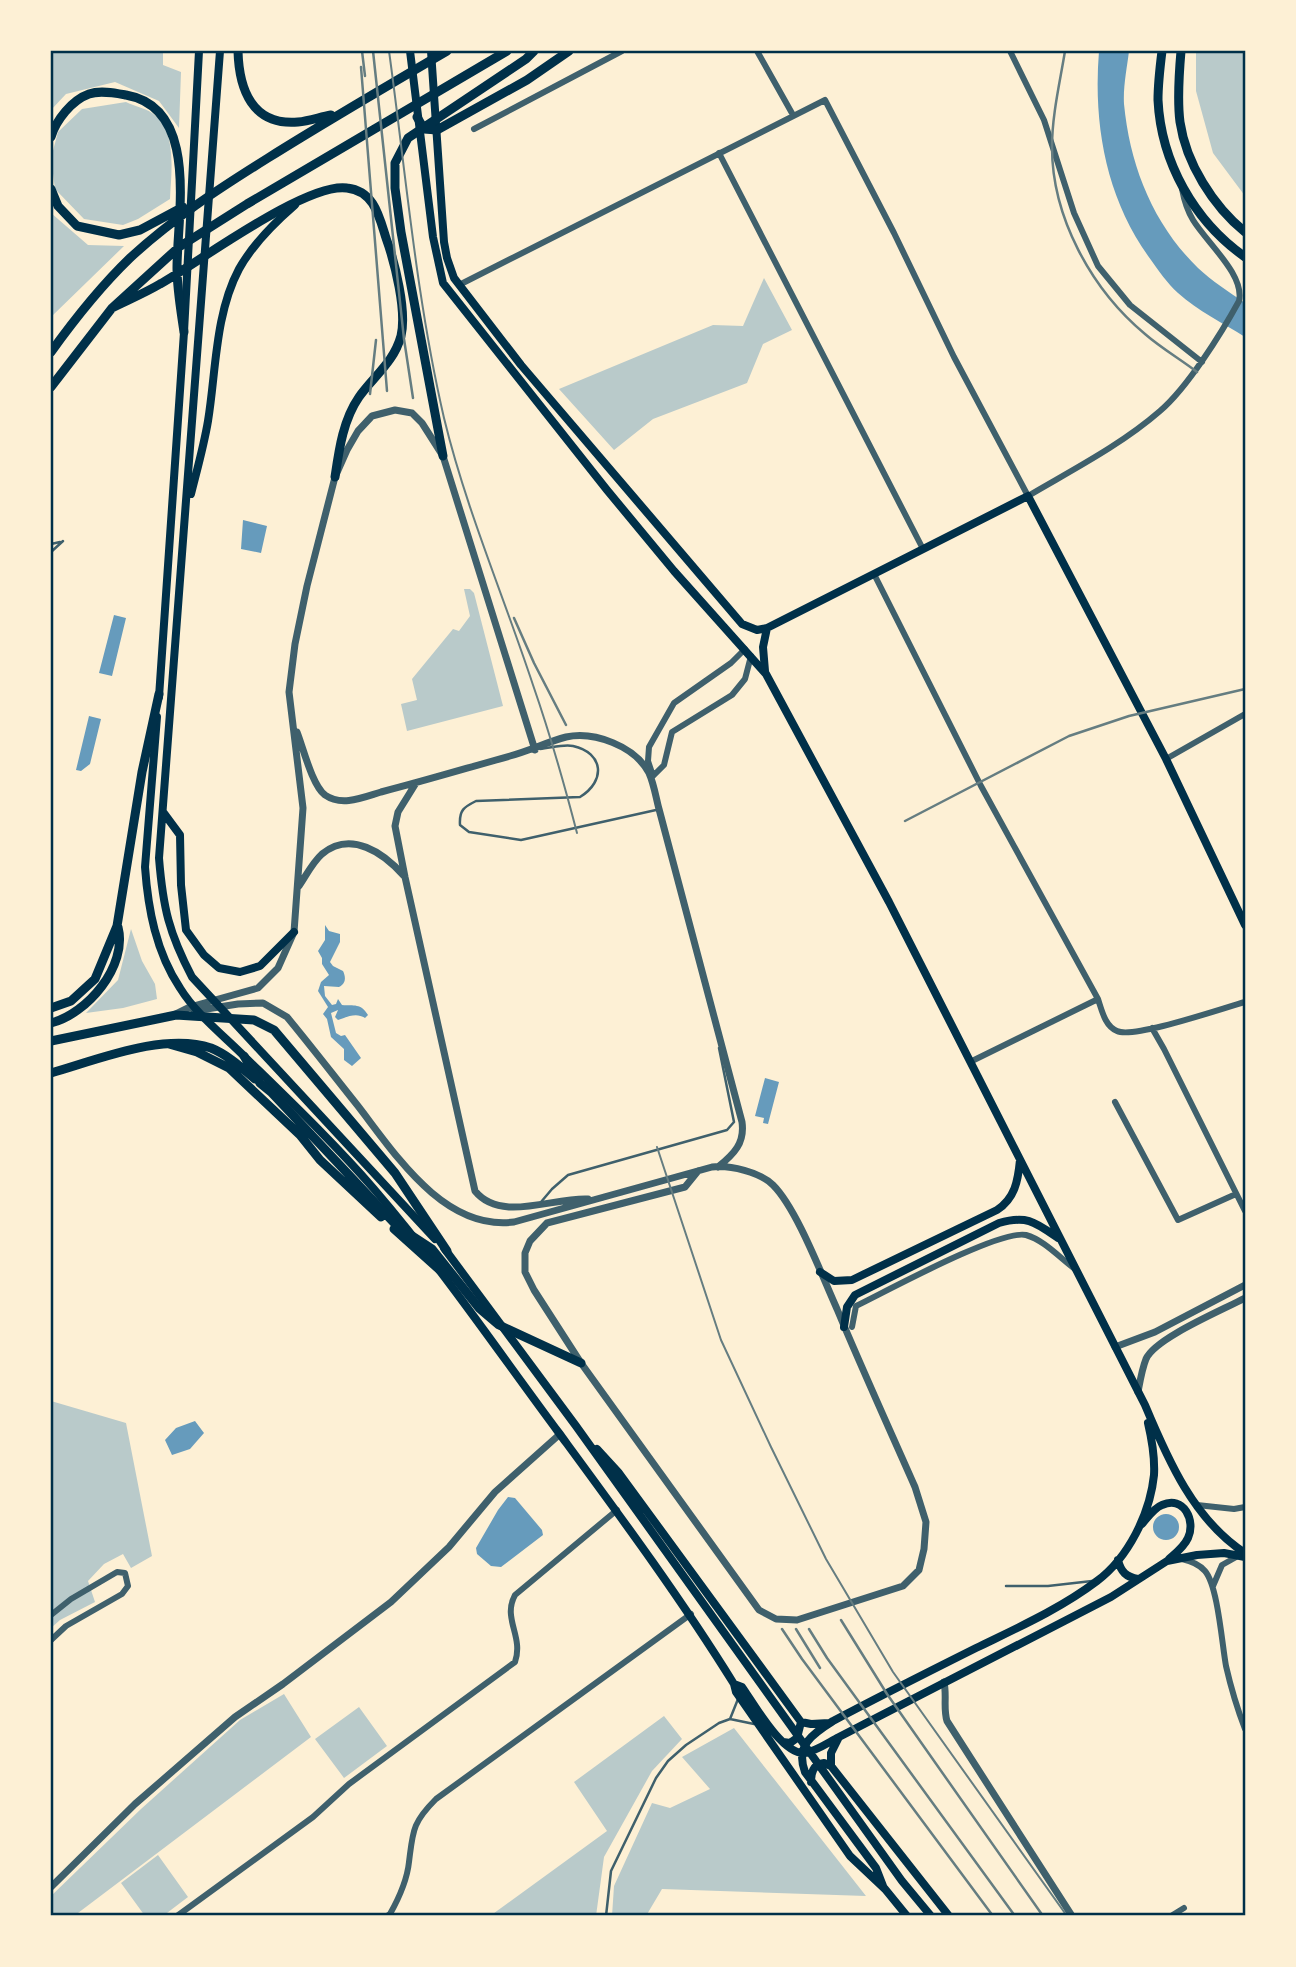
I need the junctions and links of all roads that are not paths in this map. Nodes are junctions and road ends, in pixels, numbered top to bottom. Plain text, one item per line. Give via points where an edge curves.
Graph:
1 (199, 51) edge
2 (220, 51) edge
3 (238, 51) edge
4 (410, 51) edge
5 (431, 51) edge
6 (447, 51) edge
7 (534, 51) edge
8 (569, 51) edge
9 (622, 51) edge
10 (757, 51) edge
11 (1010, 51) edge
12 (1162, 51) edge
13 (1181, 51) edge
14 (504, 53) edge
15 (339, 114) junction
16 (793, 115) junction
17 (417, 117) junction
18 (437, 130) junction
19 (474, 130) dead end
20 (51, 137) edge
21 (719, 153) junction
22 (1181, 184) junction
23 (222, 187) junction
24 (51, 189) edge
25 (300, 201) junction
26 (1245, 232) edge
27 (1245, 257) edge
28 (459, 285) junction
29 (112, 308) junction
30 (184, 332) junction
31 (51, 352) edge
32 (1202, 362) junction
33 (51, 387) edge
34 (443, 456) junction
35 (335, 477) junction
36 (1028, 496) junction
37 (186, 520) junction
38 (51, 544) edge
39 (923, 549) junction
40 (51, 552) edge
41 (874, 574) junction
42 (767, 628) junction
43 (748, 653) junction
44 (766, 674) junction
45 (159, 694) junction
46 (1245, 714) edge
47 (293, 719) junction
48 (535, 750) junction
49 (1166, 759) junction
50 (652, 776) junction
51 (416, 783) junction
52 (660, 809) junction
53 (163, 812) junction
54 (405, 877) junction
55 (298, 887) junction
56 (1245, 925) edge
57 (117, 926) junction
58 (294, 932) junction
59 (1098, 999) junction
60 (1245, 1002) edge
61 (51, 1008) edge
62 (176, 1015) junction
63 (51, 1023) edge
64 (1152, 1028) junction
65 (719, 1036) junction
66 (51, 1041) edge
67 (169, 1044) junction
68 (244, 1056) junction
69 (970, 1062) junction
70 (51, 1073) edge
71 (260, 1083) junction
72 (1115, 1102) dead end
73 (1020, 1160) junction
74 (718, 1167) junction
75 (698, 1171) junction
76 (1236, 1194) junction
77 (595, 1200) junction
78 (540, 1205) junction
79 (1245, 1211) edge
80 (1060, 1240) junction
81 (447, 1251) junction
82 (1076, 1270) junction
83 (442, 1272) junction
84 (821, 1272) junction
85 (1245, 1285) edge
86 (1245, 1298) edge
87 (848, 1327) junction
88 (1115, 1347) junction
89 (581, 1363) junction
90 (1138, 1392) junction
91 (1145, 1405) junction
92 (566, 1413) junction
93 (560, 1434) junction
94 (1197, 1505) junction
95 (1245, 1507) edge
96 (617, 1510) junction
97 (1137, 1531) junction
98 (1243, 1555) edge
99 (1180, 1558) junction
100 (1118, 1560) junction
101 (1167, 1561) junction
102 (1138, 1579) junction
103 (1099, 1580) junction
104 (1006, 1586) dead end
105 (1213, 1586) junction
106 (691, 1614) junction
107 (51, 1615) edge
108 (51, 1640) edge
109 (944, 1682) junction
110 (734, 1684) junction
111 (738, 1695) junction
112 (730, 1719) junction
113 (801, 1721) junction
114 (832, 1722) junction
115 (759, 1726) junction
116 (1245, 1729) edge
117 (841, 1736) junction
118 (783, 1742) junction
119 (802, 1753) junction
120 (831, 1766) junction
121 (811, 1782) junction
122 (51, 1887) edge
123 (885, 1889) junction
124 (1184, 1908) dead end
125 (177, 1916) edge
126 (387, 1916) edge
127 (606, 1916) edge
128 (907, 1916) edge
129 (931, 1916) edge
130 (949, 1916) edge
131 (1073, 1916) edge
132 (1171, 1916) edge

1 - 30 main road
2 - 37 main road
3 - 15 main road via 243,88 259,111 296,122
4 - 17 main road
5 - 18 main road
6 - 15 main road
7 - 34 main road via 408,138 395,163 401,232
8 - 18 main road
9 - 19 street
10 - 16 street
11 - 32 street via 1044,120 1074,214 1098,266 1136,311
12 - 22 main road via 1158,86 1161,122
13 - 26 main road via 1179,107 1186,146 1209,191
14 - 29 main road via 179,247
15 - 23 main road
16 - 21 street
16 - 36 street via 823,99 827,102
17 - 18 main road via 424,129
17 - 43 main road via 443,283 607,490
18 - 28 main road via 444,242
20 - 30 main road via 68,108 89,94 137,97 157,109 177,151 181,177 177,269
21 - 28 street
21 - 39 street
22 - 27 main road via 1209,227
22 - 32 street via 1191,217 1233,273 1241,292
23 - 24 main road via 140,230 119,235 77,226 58,206
23 - 31 main road via 130,259
25 - 29 main road via 160,285
25 - 35 main road via 346,187 364,194 375,205 391,251 403,317 401,337 390,362 358,399 344,432
25 - 37 main road via 253,246 238,272 223,320 208,424
28 - 42 main road via 712,591 745,627
29 - 33 main road
30 - 45 main road
32 - 36 street via 1158,413
34 - 35 street via 412,413 395,410 372,416 358,431
34 - 48 street
35 - 47 street via 295,644 289,692
36 - 39 main road
36 - 49 main road
37 - 53 main road
38 - 40 lane via 63,541
39 - 41 main road
41 - 42 main road
41 - 59 street via 981,786
42 - 44 main road
43 - 44 main road
43 - 50 street via 741,686 672,732 664,765
43 - 50 street via 674,703 649,747
44 - 69 main road
45 - 57 main road
45 - 68 main road via 146,844 146,889 157,940 180,988
46 - 49 street
47 - 51 street via 319,789 327,797 350,800
47 - 55 street via 303,808
48 - 50 street via 564,737 585,735 620,747
48 - 51 street
48 - 52 lane via 570,745 586,750 597,763 593,789 580,797 476,801 463,807 460,825 469,832 521,840
49 - 56 main road
50 - 52 street
51 - 54 street via 395,826
52 - 65 street
53 - 58 main road via 180,835 186,930 204,955 219,968 240,972 260,966
53 - 81 main road via 159,858 163,903 175,945 192,977
54 - 55 street via 383,855 354,844 323,853
54 - 78 street via 475,1191 488,1204
55 - 58 street
57 - 61 main road via 95,979 71,1001
57 - 63 main road via 116,954 105,984 81,1008
58 - 62 street via 278,968 258,988
59 - 64 street via 1108,1024 1118,1031
59 - 69 street
60 - 64 street
62 - 66 main road
62 - 77 street via 262,1003 287,1017 427,1187 473,1218 500,1224
62 - 81 main road via 254,1020 274,1030 395,1173
64 - 76 street
65 - 74 street via 743,1132 732,1155
65 - 78 lane via 719,1057 734,1122 727,1130 568,1175
67 - 70 main road
67 - 71 main road via 213,1049
67 - 83 main road via 229,1069 359,1198
68 - 71 main road
68 - 83 main road via 366,1180
69 - 73 main road
71 - 89 main road via 397,1226 432,1249 479,1308 499,1325
72 - 76 street via 1178,1220
73 - 80 main road
73 - 84 main road via 1013,1194 1006,1204 852,1280 834,1280
74 - 75 street
74 - 84 street via 752,1174 772,1184
75 - 77 street
75 - 89 street via 685,1188 547,1223 530,1241 525,1272
76 - 79 street
77 - 78 street via 571,1198
80 - 82 main road
80 - 87 main road via 1029,1220 999,1223 855,1294 847,1307
81 - 92 main road
82 - 87 street via 1038,1240 1009,1235 856,1306
82 - 88 main road
83 - 93 main road
84 - 87 street
85 - 88 street via 1155,1332
86 - 90 street via 1154,1348
87 - 89 street via 915,1487 926,1522 924,1549 919,1570 903,1586 786,1621 759,1610
88 - 90 main road
90 - 91 main road
91 - 94 main road
91 - 97 main road via 1154,1449 1153,1476
92 - 113 main road via 619,1473
92 - 129 main road
93 - 96 main road
93 - 122 street via 495,1492 449,1548 391,1602 235,1717 135,1804
94 - 95 street
94 - 98 main road
96 - 106 main road
96 - 125 street via 515,1595 510,1609 519,1642 515,1662
97 - 100 main road
97 - 101 main road via 1165,1503 1184,1508 1191,1520 1189,1535
98 - 99 main road
98 - 105 street via 1222,1566
99 - 101 main road
99 - 105 street via 1206,1572
100 - 102 main road via 1129,1578
100 - 103 main road
101 - 102 main road
102 - 109 main road
103 - 104 lane
103 - 114 main road via 1062,1604
105 - 116 street via 1235,1705
106 - 110 main road
106 - 126 street via 436,1799 414,1828 404,1884
107 - 108 street via 82,1592 125,1573 128,1586 122,1594 66,1626
109 - 117 main road
109 - 131 street via 947,1721
110 - 111 main road
110 - 118 main road via 742,1687
111 - 112 lane
111 - 115 main road
112 - 115 lane
112 - 127 lane via 686,1745 656,1778 611,1871
113 - 114 main road
113 - 118 main road via 795,1740
114 - 119 main road via 810,1737
115 - 123 main road via 850,1856
117 - 119 main road
117 - 120 main road via 831,1753
118 - 119 main road
119 - 121 main road
120 - 121 main road via 815,1766
120 - 130 main road
121 - 123 main road via 876,1868
123 - 128 main road
124 - 132 street

